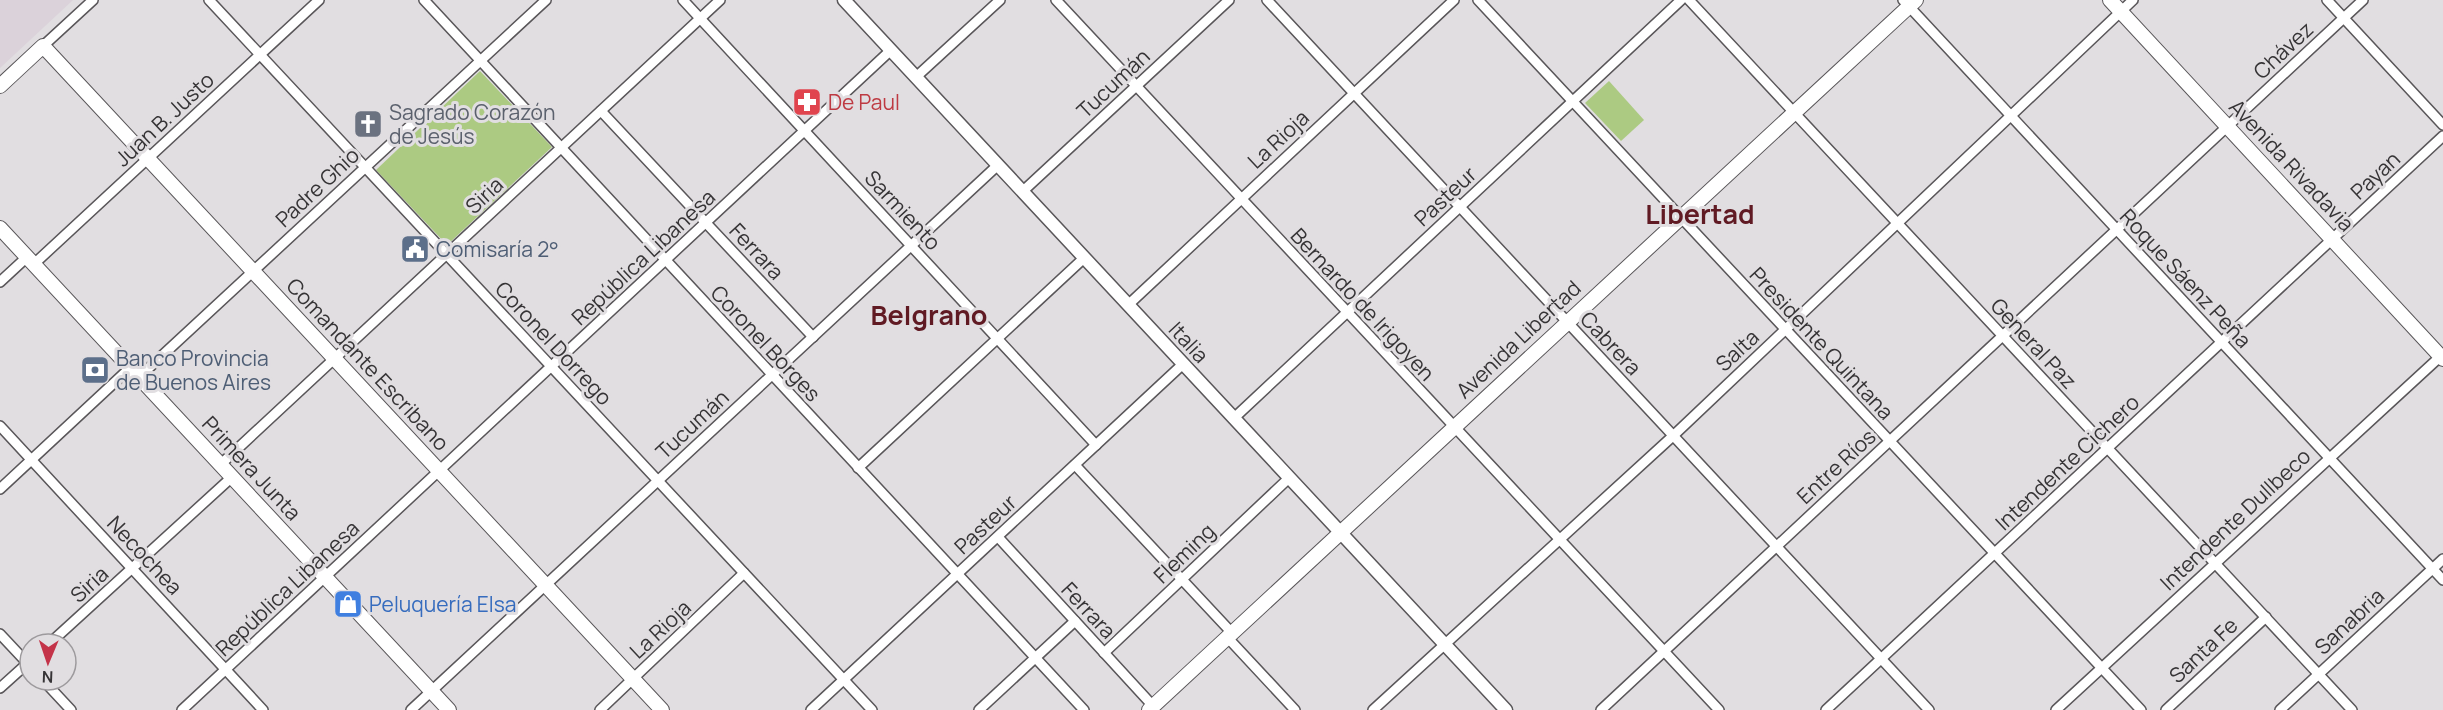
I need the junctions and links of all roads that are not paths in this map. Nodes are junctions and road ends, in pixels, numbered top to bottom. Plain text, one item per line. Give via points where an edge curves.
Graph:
1 (93, 0) edge
2 (209, 0) edge
3 (319, 0) edge
4 (424, 0) edge
5 (546, 0) edge
6 (683, 0) edge
7 (720, 0) edge
8 (844, 0) edge
9 (1000, 0) edge
10 (1056, 0) edge
11 (1228, 0) edge
12 (1267, 0) edge
13 (1454, 0) edge
14 (1478, 0) edge
15 (1681, 0) edge
16 (1689, 0) edge
17 (2110, 0) edge
18 (2133, 0) edge
19 (2327, 0) edge
20 (2363, 0) edge
21 (1909, 2) edge
22 (2121, 12) junction
23 (2344, 18) junction
24 (700, 19) junction
25 (43, 46) junction
26 (891, 50) junction
27 (260, 55) junction
28 (480, 61) junction
29 (916, 77) junction
30 (0, 86) edge
31 (1136, 86) junction
32 (1354, 93) junction
33 (1573, 101) junction
34 (601, 111) junction
35 (1794, 112) junction
36 (2011, 116) junction
37 (2443, 125) edge
38 (2227, 126) junction
39 (804, 131) junction
40 (2443, 136) edge
41 (561, 148) junction
42 (148, 158) junction
43 (998, 165) junction
44 (365, 167) junction
45 (1022, 192) junction
46 (1241, 199) junction
47 (1460, 207) junction
48 (1681, 218) junction
49 (705, 223) junction
50 (1897, 223) junction
51 (0, 228) edge
52 (2116, 229) junction
53 (2332, 240) junction
54 (911, 246) junction
55 (447, 254) junction
56 (1084, 258) junction
57 (30, 261) junction
58 (665, 261) junction
59 (253, 271) junction
60 (0, 282) edge
61 (1128, 305) junction
62 (1347, 312) junction
63 (1567, 322) junction
64 (1785, 329) junction
65 (2002, 335) junction
66 (813, 337) junction
67 (997, 338) junction
68 (2222, 342) junction
69 (2442, 356) edge
70 (334, 358) junction
71 (1183, 364) junction
72 (551, 366) junction
73 (134, 372) junction
74 (771, 376) junction
75 (1233, 418) junction
76 (0, 426) edge
77 (1454, 427) junction
78 (1674, 435) junction
79 (1889, 441) junction
80 (1096, 445) junction
81 (2108, 448) junction
82 (2329, 457) junction
83 (32, 460) junction
84 (220, 465) junction
85 (1075, 465) junction
86 (858, 468) junction
87 (439, 471) junction
88 (232, 477) junction
89 (1289, 478) junction
90 (658, 481) junction
91 (0, 489) edge
92 (1340, 533) junction
93 (998, 537) junction
94 (1559, 540) junction
95 (1777, 546) junction
96 (1995, 553) junction
97 (2443, 559) edge
98 (2215, 563) junction
99 (133, 569) junction
100 (2432, 569) junction
101 (744, 573) junction
102 (958, 574) junction
103 (325, 577) junction
104 (1182, 579) junction
105 (2443, 580) edge
106 (545, 585) junction
107 (2266, 617) junction
108 (1075, 621) junction
109 (62, 632) edge
110 (0, 634) edge
111 (1230, 635) junction
112 (1445, 645) junction
113 (1664, 651) junction
114 (18, 652) edge
115 (1104, 653) junction
116 (1036, 658) junction
117 (1881, 659) junction
118 (2102, 668) junction
119 (225, 669) junction
120 (18, 672) edge
121 (2319, 674) junction
122 (633, 679) junction
123 (844, 680) junction
124 (0, 688) edge
125 (431, 691) junction
126 (54, 692) edge
127 (1151, 708) edge
128 (71, 710) edge
129 (182, 710) edge
130 (263, 710) edge
131 (411, 710) edge
132 (449, 710) edge
133 (600, 710) edge
134 (662, 710) edge
135 (811, 710) edge
136 (872, 710) edge
137 (979, 710) edge
138 (1084, 710) edge
139 (1295, 710) edge
140 (1373, 710) edge
141 (1506, 710) edge
142 (1601, 710) edge
143 (1719, 710) edge
144 (1826, 710) edge
145 (1929, 710) edge
146 (2056, 710) edge
147 (2141, 710) edge
148 (2166, 710) edge
149 (2280, 710) edge
150 (2352, 710) edge

1 - 25 street
2 - 27 street, Coronel Dorrego
3 - 27 street, Juan B. Justo
4 - 28 street, Coronel Borges
5 - 28 street, Padre Ghio
6 - 24 street, Sarmiento
7 - 24 street, Siria
8 - 26 street, Italia
9 - 29 street
10 - 31 street, Bernardo de Irigoyen
11 - 31 street, Tucumán
12 - 32 street, Cabrera
13 - 32 street, La Rioja
14 - 33 street, Presidente Quintana
15 - 33 street, Pasteur
16 - 35 street, General Paz
17 - 22 main road, Avenida Rivadavia
18 - 22 street, Salta
19 - 23 street
20 - 23 street, Chávez
21 - 35 main road, Avenida Libertad
21 - 36 street, Roque Sáenz Peña
22 - 36 street, Salta
22 - 38 main road, Avenida Rivadavia
23 - 37 street
23 - 38 street, Chávez
24 - 34 street, Siria
24 - 39 street, Sarmiento
25 - 30 main road
25 - 42 main road, Comandante Escribano
26 - 29 street, Italia
26 - 39 street, República Libanesa
27 - 42 street, Juan B. Justo
27 - 44 street, Coronel Dorrego
28 - 41 street, Coronel Borges
28 - 44 street, Padre Ghio
29 - 43 street, Italia
31 - 45 street, Tucumán
31 - 46 street, Bernardo de Irigoyen
32 - 46 street, La Rioja
32 - 47 street, Cabrera
33 - 47 street, Pasteur
33 - 48 street, Presidente Quintana
34 - 41 street, Siria
34 - 49 street, Ferrara
35 - 48 main road, Avenida Libertad
35 - 50 street, General Paz
36 - 50 street, Salta
36 - 52 street, Roque Sáenz Peña
38 - 52 street, Entre Ríos
38 - 53 main road, Avenida Rivadavia
39 - 49 street, República Libanesa
39 - 54 street, Sarmiento
40 - 53 street, Payan
41 - 55 street, Siria
41 - 58 street, Coronel Borges
42 - 57 street, Juan B. Justo
42 - 59 main road, Comandante Escribano
43 - 45 street, Italia
43 - 54 street, Tucumán
44 - 55 street, Coronel Dorrego
44 - 59 street, Padre Ghio
45 - 56 street, Italia
46 - 61 street, La Rioja
46 - 62 street, Bernardo de Irigoyen
47 - 62 street, Pasteur
47 - 63 street, Cabrera
48 - 63 main road, Avenida Libertad
48 - 64 street, Presidente Quintana
49 - 58 street, República Libanesa
49 - 66 street, Ferrara
50 - 64 street, Salta
50 - 65 street, General Paz
51 - 57 main road, Primera Junta
52 - 65 street, Entre Ríos
52 - 68 street, Roque Sáenz Peña
53 - 68 street, Intendente Cichero
53 - 69 main road, Avenida Rivadavia
54 - 66 street, Tucumán
54 - 67 street, Sarmiento
55 - 70 street, Siria
55 - 72 street, Coronel Dorrego
56 - 61 street, Italia
56 - 67 street
57 - 60 street, Juan B. Justo
57 - 73 main road, Primera Junta
58 - 72 street, República Libanesa
58 - 74 street, Coronel Borges
59 - 70 main road, Comandante Escribano
59 - 73 street, Padre Ghio
61 - 71 street, Italia
62 - 75 street, Pasteur
62 - 77 street, Bernardo de Irigoyen
63 - 77 main road, Avenida Libertad
63 - 78 street, Cabrera
64 - 78 street, Salta
64 - 79 street, Presidente Quintana
65 - 79 street, Entre Ríos
65 - 81 street, General Paz
66 - 74 street, Tucumán
67 - 80 street, Sarmiento
67 - 86 street
68 - 81 street, Intendente Cichero
68 - 82 street, Roque Sáenz Peña
69 - 82 street, Intendente Dullbeco
70 - 84 street, Siria
70 - 87 main road, Comandante Escribano
71 - 75 street, Italia
71 - 80 street, Pasteur
72 - 87 street, República Libanesa
72 - 90 street, Coronel Dorrego
73 - 83 street, Padre Ghio
73 - 84 main road, Primera Junta
74 - 86 street, Coronel Borges
74 - 90 street, Tucumán
75 - 89 street, Italia
76 - 83 street, Necochea
77 - 92 main road, Avenida Libertad
77 - 94 street, Bernardo de Irigoyen
78 - 94 street, Salta
78 - 95 street, Cabrera
79 - 95 street, Entre Ríos
79 - 96 street, Presidente Quintana
80 - 85 street, Pasteur
81 - 96 street, Intendente Cichero
81 - 98 street, General Paz
82 - 98 street, Intendente Dullbeco
82 - 100 street, Roque Sáenz Peña
83 - 91 street, Padre Ghio
83 - 99 street, Necochea
84 - 88 main road, Primera Junta
85 - 93 street, Pasteur
85 - 104 street
86 - 102 street, Coronel Borges
87 - 103 street, República Libanesa
87 - 106 main road, Comandante Escribano
88 - 99 street, Siria
88 - 103 main road, Primera Junta
89 - 92 street, Italia
89 - 104 street, Fleming
90 - 101 street, Coronel Dorrego
90 - 106 street, Tucumán
92 - 111 main road, Avenida Libertad
92 - 112 street, Italia
93 - 102 street, Pasteur
93 - 108 street, Ferrara
94 - 112 street, Salta
94 - 113 street, Bernardo de Irigoyen
95 - 113 street, Entre Ríos
95 - 117 street, Cabrera
96 - 117 street, Intendente Cichero
96 - 118 street, Presidente Quintana
97 - 100 street, Sanabria
98 - 107 street, General Paz
98 - 118 street, Intendente Dullbeco
99 - 109 street, Siria
99 - 119 street, Necochea
100 - 105 street, Roque Sáenz Peña
100 - 121 street, Sanabria
101 - 122 street, La Rioja
101 - 123 street, Coronel Dorrego
102 - 116 street, Coronel Borges
102 - 123 street, Pasteur
103 - 119 street, República Libanesa
103 - 125 main road, Primera Junta
104 - 111 street
104 - 115 street, Fleming
106 - 122 main road, Comandante Escribano
106 - 125 street, Tucumán
107 - 121 street, General Paz
107 - 148 street, Santa Fe
108 - 115 street, Ferrara
108 - 116 street
110 - 114 street
111 - 127 main road, Avenida Libertad
111 - 139 street
112 - 140 street, Salta
112 - 141 street, Italia
113 - 142 street, Entre Ríos
113 - 143 street, Bernardo de Irigoyen
115 - 127 street, Ferrara
116 - 137 street
116 - 138 street, Coronel Borges
117 - 144 street, Intendente Cichero
117 - 145 street, Cabrera
118 - 146 street, Intendente Dullbeco
118 - 147 street, Presidente Quintana
119 - 129 street, República Libanesa
119 - 130 street, Necochea
120 - 124 street
121 - 149 street, Sanabria
121 - 150 street, General Paz
122 - 133 street, La Rioja
122 - 134 main road, Comandante Escribano
123 - 135 street, Pasteur
123 - 136 street, Coronel Dorrego
125 - 131 street, Tucumán
125 - 132 main road, Primera Junta
126 - 128 street

